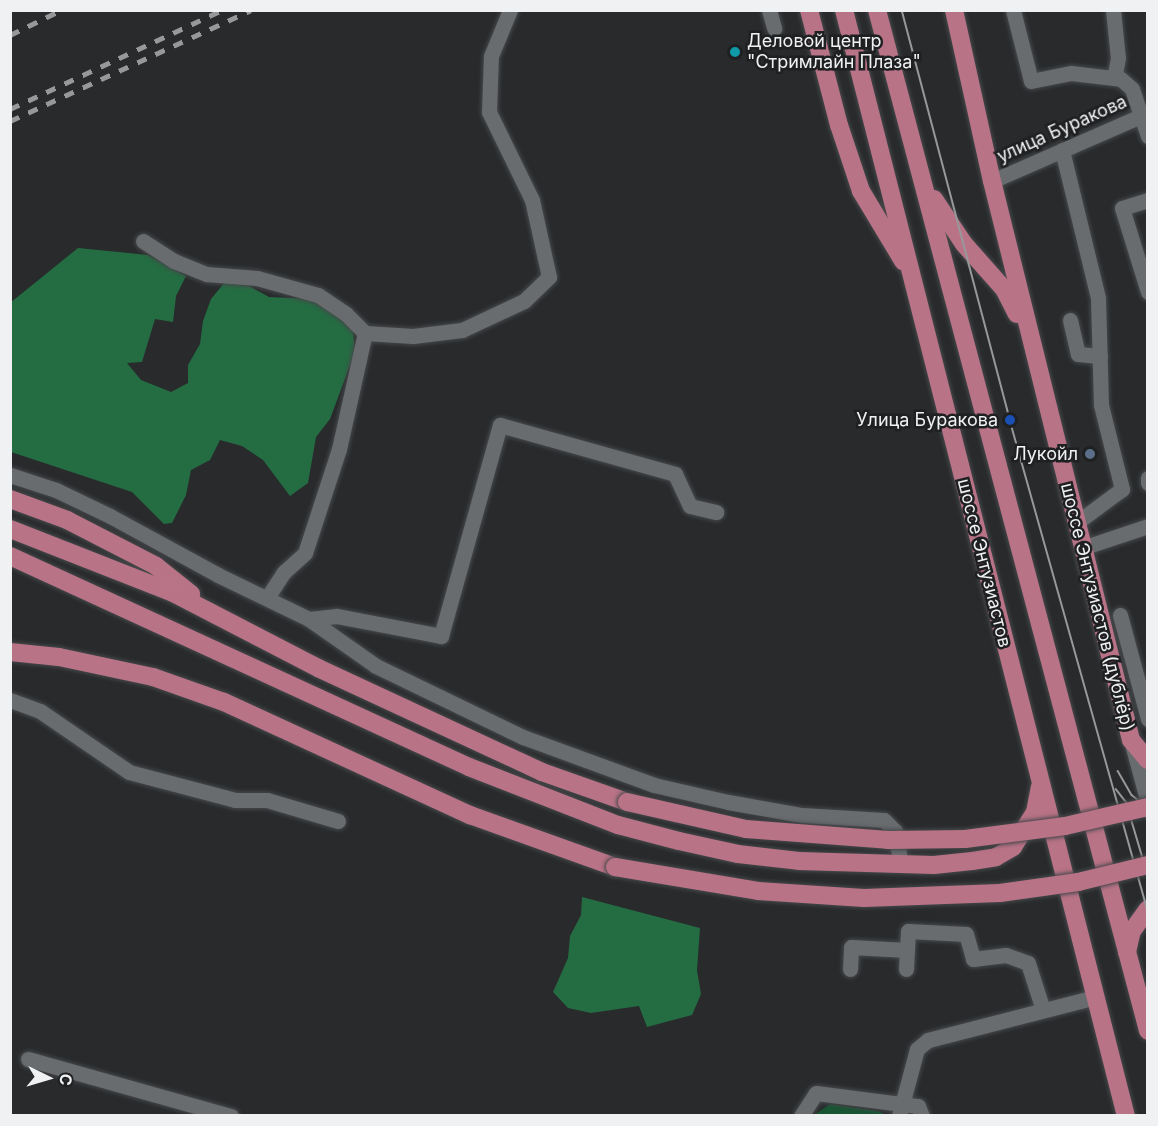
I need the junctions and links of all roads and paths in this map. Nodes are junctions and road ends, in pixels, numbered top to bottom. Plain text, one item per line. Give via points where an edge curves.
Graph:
1 (510, 10) edge
2 (769, 10) edge
3 (808, 10) edge
4 (844, 10) edge
5 (876, 10) edge
6 (954, 10) edge
7 (1013, 10) edge
8 (1113, 10) edge
9 (774, 28) dead end
10 (1114, 78) junction
11 (1144, 114) edge
12 (1148, 136) edge
13 (1062, 150) junction
14 (918, 165) junction
15 (992, 181) junction
16 (1148, 200) edge
17 (143, 241) dead end
18 (909, 269) junction
19 (1148, 292) edge
20 (1070, 320) dead end
21 (365, 333) junction
22 (1031, 340) junction
23 (1100, 356) junction
24 (10, 475) edge
25 (1148, 478) edge
26 (1148, 483) edge
27 (10, 499) edge
28 (716, 512) dead end
29 (1076, 524) junction
30 (1148, 526) edge
31 (10, 529) edge
32 (1082, 548) junction
33 (10, 556) edge
34 (267, 598) junction
35 (309, 619) junction
36 (223, 620) junction
37 (1100, 620) junction
38 (10, 643) edge
39 (10, 652) edge
40 (59, 657) junction
41 (318, 668) junction
42 (10, 700) edge
43 (1148, 719) edge
44 (1131, 740) junction
45 (1148, 760) edge
46 (469, 767) junction
47 (1041, 783) junction
48 (1148, 805) edge
49 (338, 821) dead end
50 (901, 864) junction
51 (1148, 865) edge
52 (1148, 909) edge
53 (907, 950) junction
54 (1127, 954) junction
55 (850, 969) dead end
56 (906, 969) dead end
57 (1096, 997) junction
58 (1043, 1010) junction
59 (1148, 1031) edge
60 (28, 1059) dead end
61 (900, 1110) edge
62 (231, 1116) edge
63 (801, 1116) edge
64 (922, 1116) edge
65 (1126, 1116) edge

1 - 21 street via 491,56 489,112 532,200 549,278 524,301 462,330 413,336
2 - 9 street
3 - 18 main road via 861,191
4 - 18 main road, шоссе Энтузиастов
5 - 14 main road, шоссе Энтузиастов
6 - 15 main road
7 - 10 street via 1031,81 1071,73
8 - 10 street via 1118,58
10 - 11 street via 1132,89
11 - 12 street
11 - 13 street, улица Буракова
13 - 15 street, улица Буракова
13 - 23 street via 1098,298
14 - 22 main road via 941,214 1004,289
14 - 54 main road, шоссе Энтузиастов
15 - 22 main road
16 - 19 street via 1122,208
17 - 21 street via 174,261 206,274 257,278 318,295
18 - 47 main road, шоссе Энтузиастов
20 - 23 street via 1078,354
21 - 34 street via 339,449 305,553 284,572
22 - 29 main road, шоссе Энтузиастов (дублёр)
23 - 29 street via 1101,405 1122,489
24 - 34 street via 56,490
25 - 26 street
27 - 36 main road via 67,520 156,567
28 - 35 street via 690,506 675,474 500,425 441,636 337,616
29 - 32 main road, шоссе Энтузиастов (дублёр)
30 - 32 street
31 - 36 main road via 133,575
32 - 37 main road, шоссе Энтузиастов (дублёр)
33 - 46 main road
34 - 35 street
35 - 50 street via 376,666 588,764 728,802 802,815 884,820 895,831
36 - 41 main road
37 - 43 street via 1124,614
37 - 44 main road, шоссе Энтузиастов (дублёр)
38 - 40 main road
39 - 40 main road
40 - 51 main road, bridge via 153,677 224,702 470,815 615,867 758,891 864,898 1000,893 1078,882
41 - 46 main road
41 - 48 main road, bridge via 542,772 627,802 746,830 888,840 976,838 1065,826
42 - 49 street via 40,711 129,772 235,800 267,800
44 - 45 main road
44 - 48 street, шоссе Энтузиастов (дублёр)
46 - 50 main road via 595,817 679,841 738,854 799,861
47 - 50 main road via 1035,812 1013,847 996,857
47 - 57 main road, шоссе Энтузиастов
52 - 54 main road via 1132,931
53 - 55 street via 851,947
53 - 56 street
53 - 58 street via 908,931 966,934 973,959 1018,956 1033,973
54 - 59 main road, шоссе Энтузиастов
57 - 58 street
57 - 65 main road, шоссе Энтузиастов
58 - 61 street via 928,1040 917,1049
60 - 62 street
61 - 63 street via 816,1094
61 - 64 street via 918,1106

